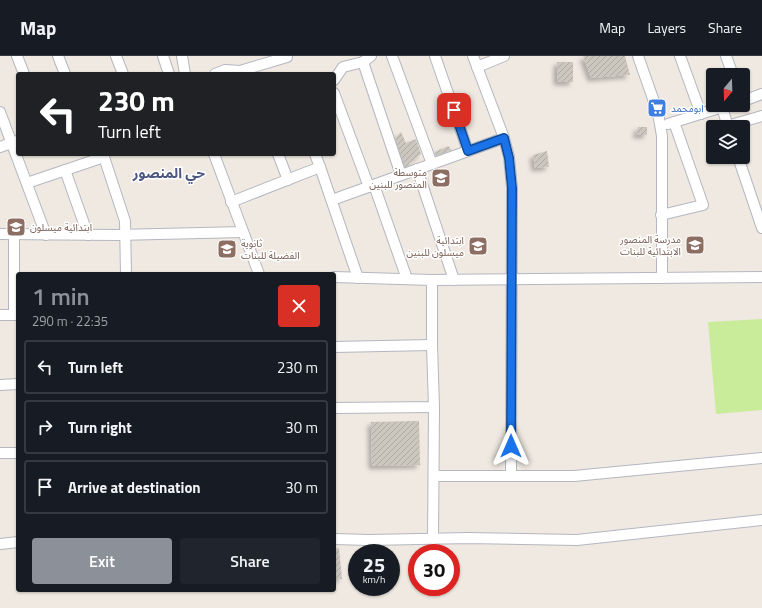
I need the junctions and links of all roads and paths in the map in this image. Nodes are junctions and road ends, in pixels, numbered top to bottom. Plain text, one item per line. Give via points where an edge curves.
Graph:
1 (17, 56) edge
2 (58, 56) edge
3 (116, 56) edge
4 (163, 56) edge
5 (182, 56) edge
6 (287, 56) edge
7 (372, 56) edge
8 (392, 56) edge
9 (435, 56) edge
10 (473, 56) edge
11 (504, 56) edge
12 (638, 56) edge
13 (680, 56) edge
14 (726, 56) edge
15 (363, 62) junction
16 (477, 67) junction
17 (730, 68) edge
18 (23, 72) edge
19 (64, 72) edge
20 (121, 72) edge
21 (168, 72) edge
22 (185, 72) edge
23 (220, 72) edge
24 (336, 77) edge
25 (762, 94) edge
26 (336, 98) edge
27 (750, 98) edge
28 (0, 112) edge
29 (707, 112) edge
30 (701, 114) junction
31 (762, 117) edge
32 (750, 120) edge
33 (674, 122) junction
34 (660, 126) junction
35 (504, 138) junction
36 (15, 141) edge
37 (0, 147) edge
38 (468, 151) junction
39 (19, 156) edge
40 (100, 156) edge
41 (103, 156) edge
42 (215, 156) edge
43 (279, 156) edge
44 (316, 156) edge
45 (432, 164) junction
46 (740, 164) edge
47 (320, 167) junction
48 (417, 169) junction
49 (65, 170) junction
50 (401, 175) junction
51 (288, 180) junction
52 (27, 183) junction
53 (371, 186) junction
54 (332, 200) junction
55 (231, 202) junction
56 (661, 215) junction
57 (762, 228) edge
58 (1, 232) edge
59 (243, 232) junction
60 (14, 234) junction
61 (46, 234) junction
62 (88, 235) junction
63 (126, 235) junction
64 (126, 272) edge
65 (258, 272) edge
66 (762, 277) edge
67 (336, 278) edge
68 (358, 278) junction
69 (662, 278) junction
70 (407, 279) junction
71 (512, 279) junction
72 (432, 280) junction
73 (454, 280) junction
74 (0, 315) edge
75 (16, 315) edge
76 (432, 345) junction
77 (336, 347) edge
78 (0, 384) edge
79 (16, 384) edge
80 (434, 407) junction
81 (336, 408) edge
82 (0, 453) edge
83 (16, 453) edge
84 (762, 458) edge
85 (434, 476) junction
86 (511, 476) junction
87 (762, 520) edge
88 (336, 538) edge
89 (433, 539) junction
90 (16, 542) edge
91 (0, 544) edge

1 - 18 street
2 - 19 street
3 - 20 street
4 - 21 street
5 - 22 street
6 - 23 street via 240,71
7 - 15 street
8 - 45 street
9 - 38 street
10 - 16 street
11 - 16 street
12 - 34 street
13 - 30 street
14 - 17 street
15 - 24 street via 343,67
15 - 50 street
16 - 35 street
25 - 27 street
26 - 53 street
28 - 36 street
29 - 30 street
30 - 33 street
31 - 32 street
33 - 34 street
33 - 56 street via 703,205
34 - 56 street
35 - 38 street
35 - 71 street via 512,188
36 - 37 street
38 - 45 street
39 - 52 street
40 - 49 street
41 - 63 street via 125,221
42 - 55 street
43 - 51 street
44 - 47 street
45 - 48 street
46 - 57 street
47 - 51 street
47 - 54 street
48 - 50 street
48 - 73 street
49 - 52 street
49 - 62 street
50 - 53 street
51 - 55 street
52 - 61 street
53 - 54 street
53 - 70 street
54 - 68 street
55 - 59 street
56 - 69 street
58 - 60 street
59 - 63 street
59 - 65 street
60 - 61 street
60 - 75 street
61 - 62 street
62 - 63 street
63 - 64 street
66 - 69 street
67 - 68 street
68 - 70 street
69 - 71 street
70 - 72 street
71 - 73 street
71 - 86 street
72 - 73 street
72 - 76 street
74 - 75 street
76 - 77 street
76 - 80 street
78 - 79 street
80 - 81 street
80 - 85 street
82 - 83 street
84 - 86 street via 574,476
85 - 86 street
85 - 89 street
87 - 89 street via 577,540
88 - 89 street
90 - 91 street

